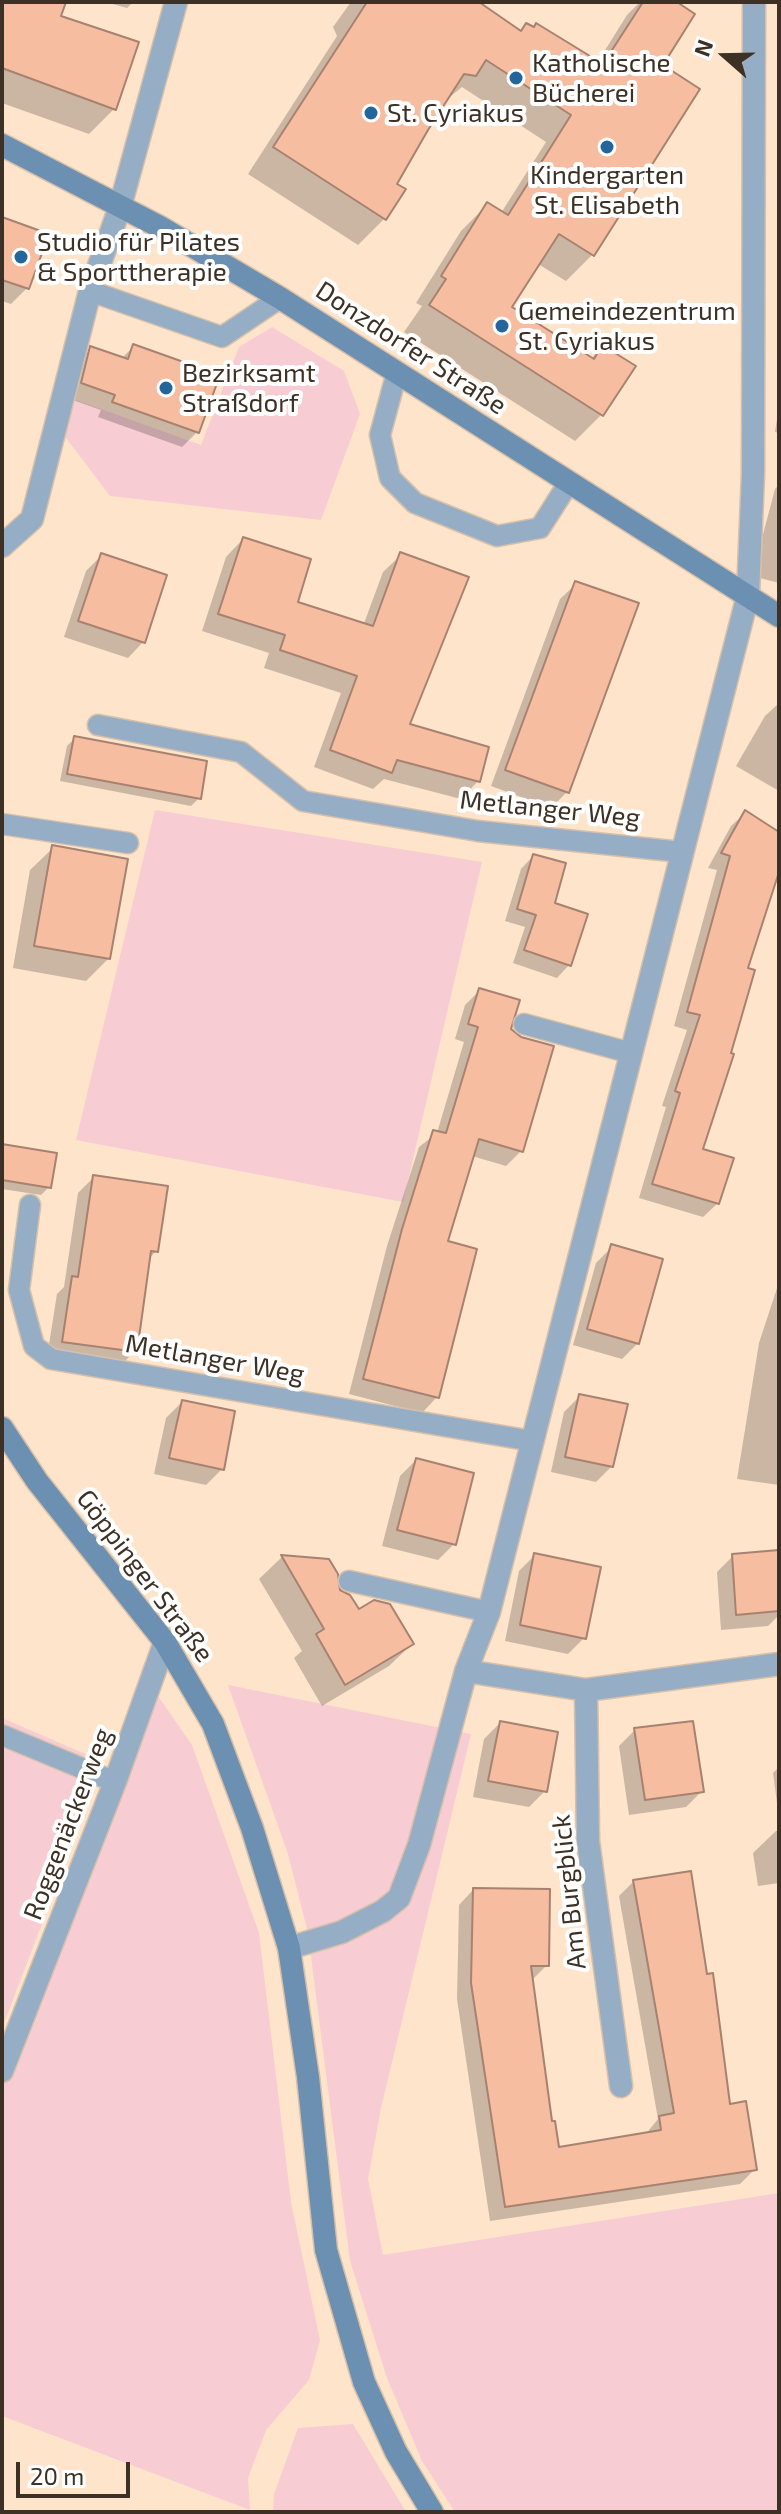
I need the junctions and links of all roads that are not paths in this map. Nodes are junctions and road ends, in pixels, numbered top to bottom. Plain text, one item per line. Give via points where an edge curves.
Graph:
1 (176, 2) edge
2 (754, 2) edge
3 (2, 145) edge
4 (120, 207) junction
5 (90, 291) junction
6 (280, 298) junction
7 (397, 372) junction
8 (568, 484) junction
9 (2, 546) edge
10 (748, 595) junction
11 (779, 616) edge
12 (98, 725) dead end
13 (2, 824) edge
14 (128, 843) dead end
15 (682, 852) junction
16 (524, 1024) dead end
17 (631, 1053) junction
18 (30, 1205) dead end
19 (2, 1428) edge
20 (532, 1441) junction
21 (349, 1581) dead end
22 (489, 1612) junction
23 (165, 1642) junction
24 (779, 1664) edge
25 (466, 1671) junction
26 (586, 1690) junction
27 (2, 1735) edge
28 (115, 1782) junction
29 (289, 1948) junction
30 (2, 2071) edge
31 (621, 2086) dead end
32 (432, 2512) edge

1 - 4 street
2 - 10 street
3 - 4 main road, Donzdorfer Straße
4 - 5 street
4 - 6 main road, Donzdorfer Straße
5 - 6 lane via 222,337
5 - 9 street via 32,519
6 - 7 main road, Donzdorfer Straße
7 - 8 main road, Donzdorfer Straße
7 - 8 lane via 380,435 390,478 415,503 497,536 540,528
8 - 10 main road, Donzdorfer Straße
10 - 11 main road, Donzdorfer Straße
10 - 15 street
12 - 15 lane, Metlanger Weg via 241,752 303,801 478,831
13 - 14 lane
15 - 17 street
16 - 17 lane
17 - 20 street
18 - 20 lane, Metlanger Weg via 19,1290 34,1346 51,1359
19 - 23 main road, Göppinger Straße via 37,1481
20 - 22 street
21 - 22 lane
22 - 25 street
23 - 28 street, Roggenäckerweg
23 - 29 main road, Göppinger Straße via 213,1724
24 - 26 street
25 - 26 street
25 - 29 street via 419,1845 399,1898 342,1932
26 - 31 street, Am Burgblick via 588,1841
27 - 28 lane
28 - 30 street, Roggenäckerweg
29 - 32 main road, Göppinger Straße via 326,2250 364,2382 396,2452

